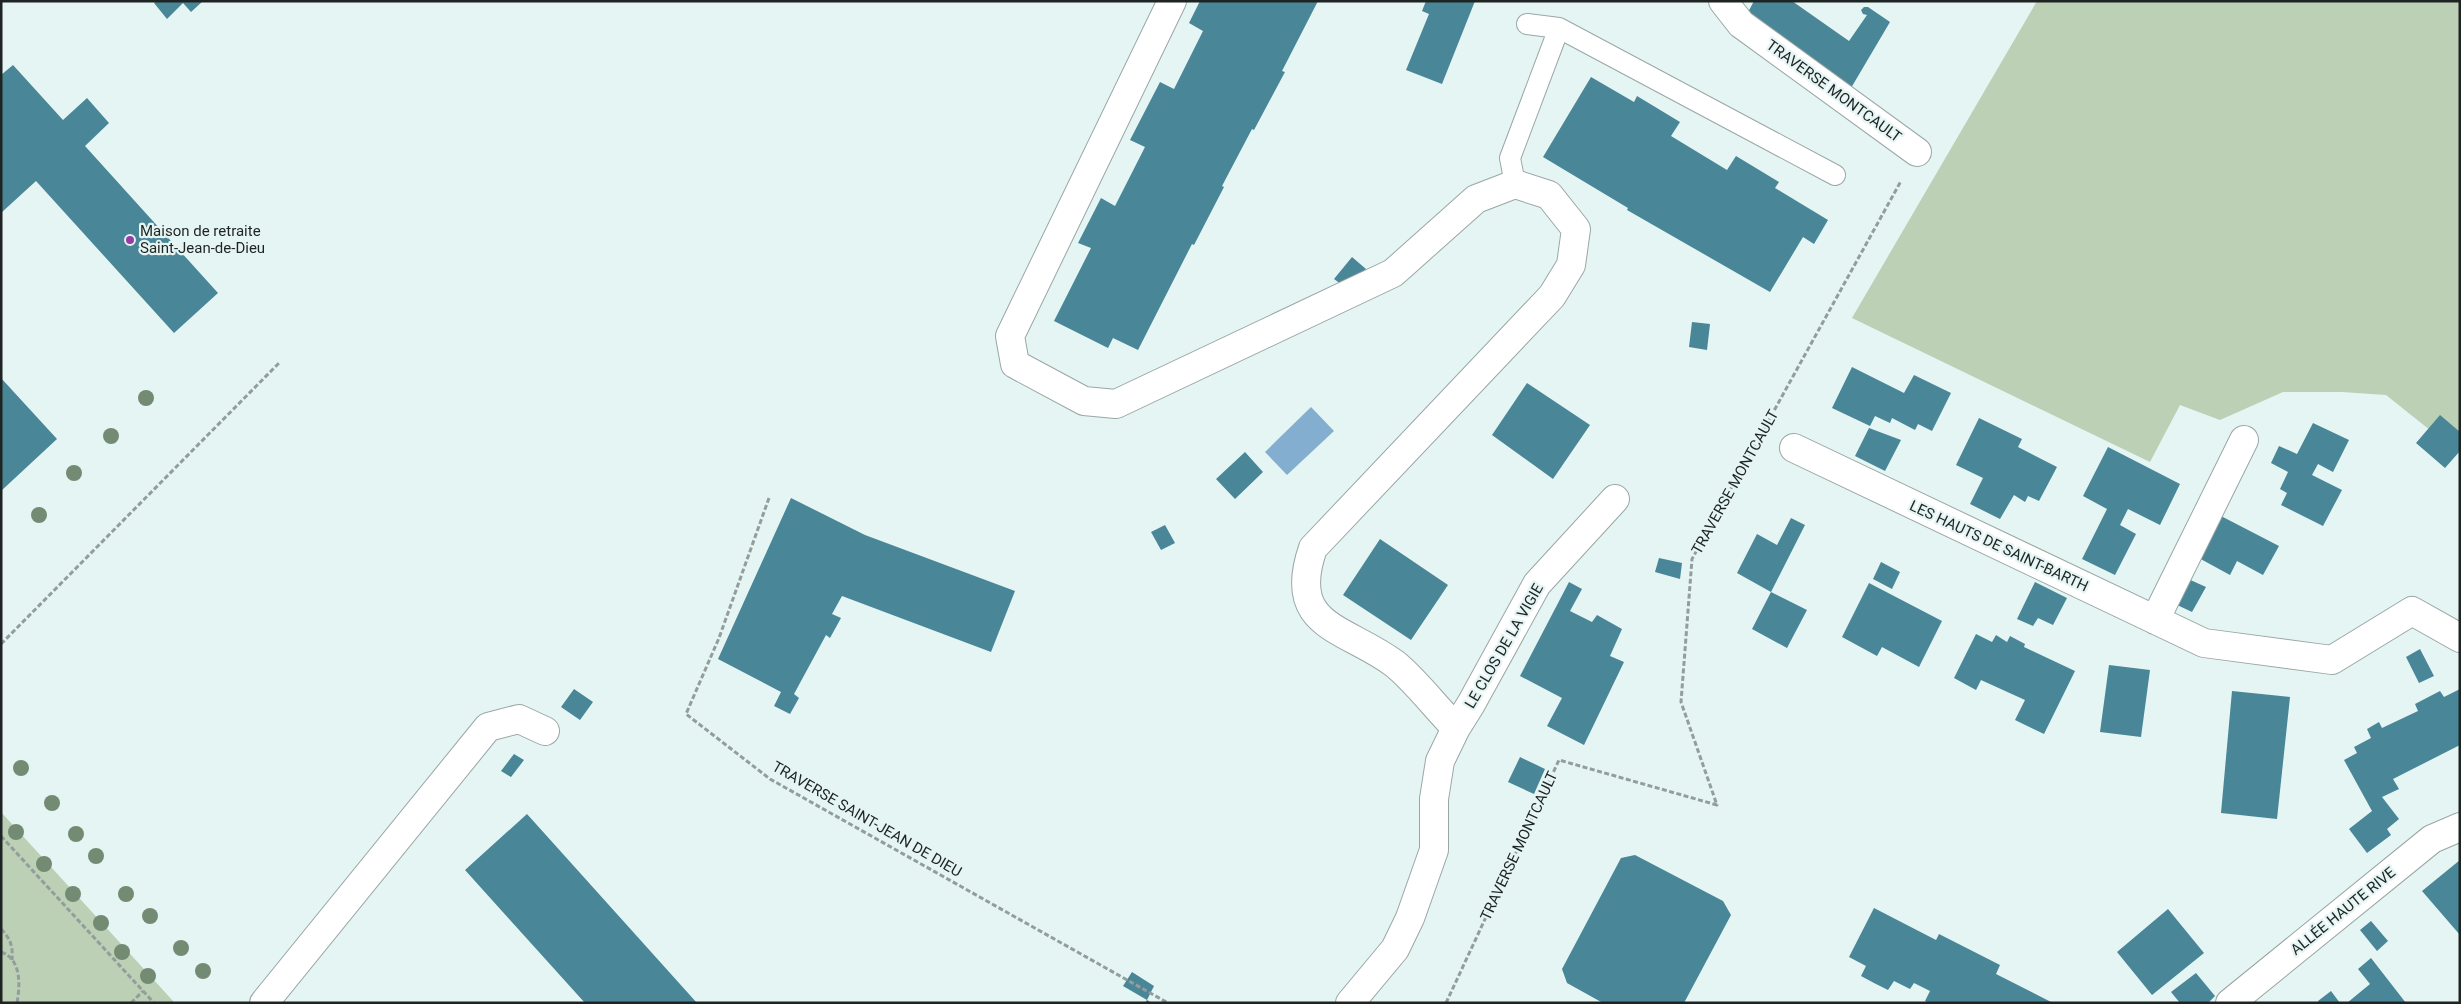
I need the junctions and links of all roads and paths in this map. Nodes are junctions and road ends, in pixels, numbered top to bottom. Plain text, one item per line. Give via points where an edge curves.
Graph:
1 (1172, 1) edge
2 (1723, 1) edge
3 (1527, 24) dead end
4 (1559, 28) junction
5 (1917, 152) joint
6 (1835, 176) dead end
7 (1515, 184) junction
8 (280, 362) dead end
9 (2244, 440) dead end
10 (1794, 448) dead end
11 (769, 498) dead end
12 (1615, 500) dead end
13 (2155, 620) junction
14 (2460, 638) edge
15 (1, 644) edge
16 (1456, 728) junction
17 (545, 730) dead end
18 (2460, 827) edge
19 (1, 836) edge
20 (1, 930) edge
21 (1, 952) edge
22 (12, 960) junction
23 (143, 991) junction
24 (16, 1003) edge
25 (131, 1003) edge
26 (154, 1003) edge
27 (264, 1003) edge
28 (1168, 1003) edge
29 (1350, 1003) edge
30 (1446, 1003) edge
31 (2230, 1003) edge

1 - 7 street via 1010,336 1015,364 1084,401 1116,404 1393,273 1476,198
2 - 5 street, TRAVERSE MONTCAULT via 1741,24
3 - 4 lane
4 - 6 lane
4 - 7 lane via 1510,158
5 - 30 path, TRAVERSE MONTCAULT via 1692,559 1681,702 1717,805 1559,760
7 - 16 street via 1549,195 1576,229 1571,266 1552,296 1313,548 1306,567 1305,592 1316,616 1395,664
8 - 15 path
9 - 13 street
10 - 13 street, LES HAUTS DE SAINT-BARTH
11 - 28 path, TRAVERSE SAINT-JEAN DE DIEU via 719,638 686,714 770,779
12 - 16 street, LE CLOS DE LA VIGIE via 1538,584
13 - 14 street, LES HAUTS DE SAINT-BARTH via 2204,643 2332,660 2412,611
16 - 29 street, LE CLOS DE LA VIGIE via 1440,761 1434,799 1434,850 1410,918 1395,949
17 - 27 street via 519,719 488,727
18 - 31 street, ALLÉE HAUTE RIVE via 2432,838
19 - 23 path
20 - 22 path via 8,936 13,949
21 - 22 path
22 - 24 path via 20,985
23 - 25 path
23 - 26 path

